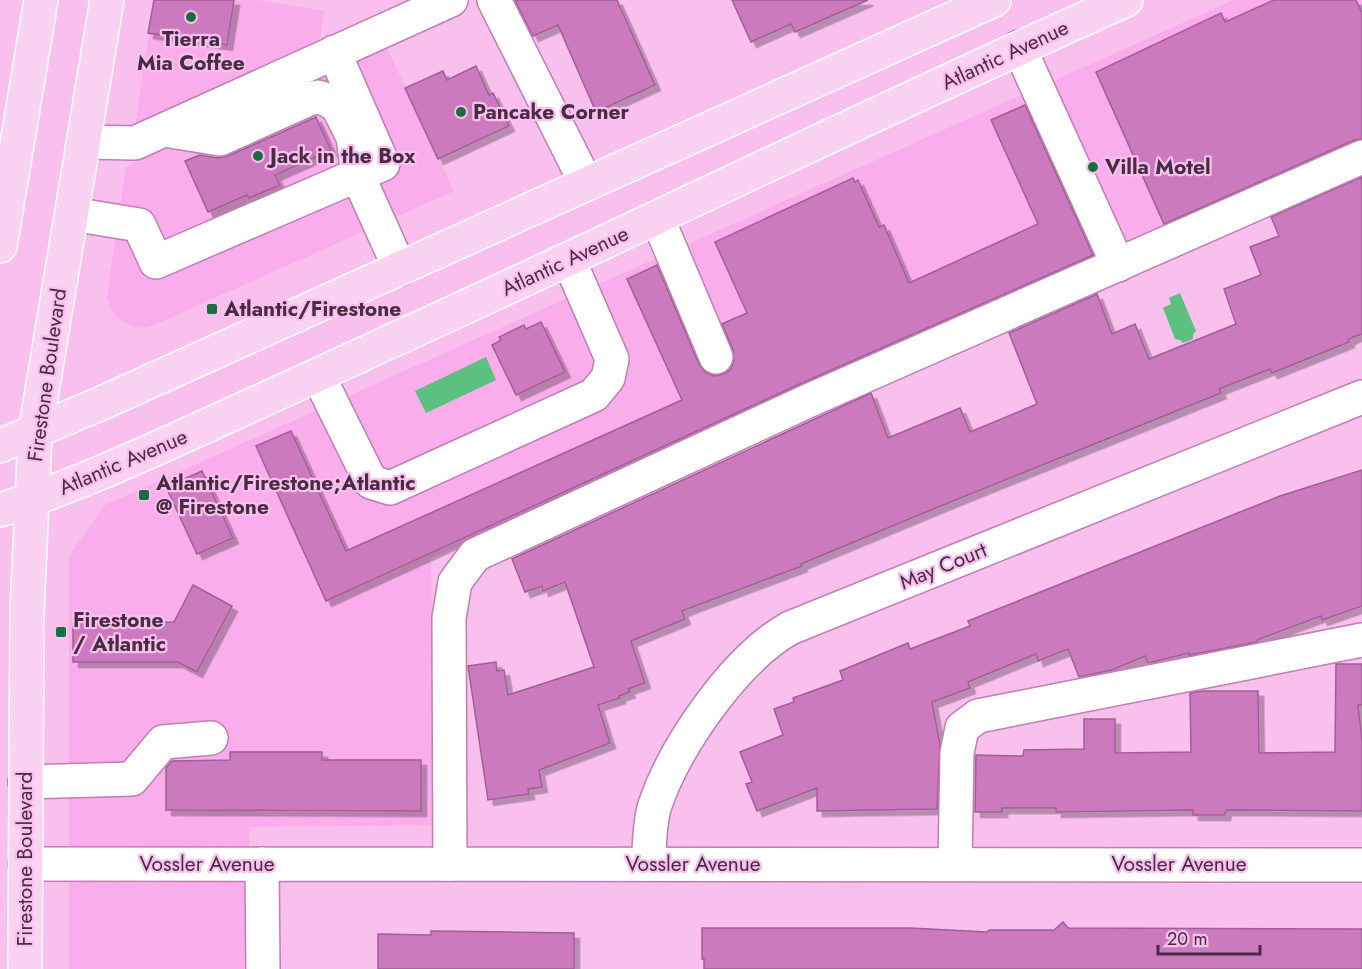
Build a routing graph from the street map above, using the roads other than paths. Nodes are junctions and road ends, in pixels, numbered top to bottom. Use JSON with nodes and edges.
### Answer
{"nodes":[{"id":1,"x":40,"y":0,"type":"edge"},
{"id":2,"x":107,"y":0,"type":"edge"},
{"id":3,"x":451,"y":0,"type":"edge"},
{"id":4,"x":494,"y":0,"type":"edge"},
{"id":5,"x":994,"y":0,"type":"edge"},
{"id":6,"x":1126,"y":0,"type":"edge"},
{"id":7,"x":1020,"y":48,"type":"junction"},
{"id":8,"x":334,"y":52,"type":"junction"},
{"id":9,"x":164,"y":130,"type":"junction"},
{"id":10,"x":84,"y":142,"type":"junction"},
{"id":11,"x":1362,"y":157,"type":"edge"},
{"id":12,"x":358,"y":176,"type":"junction"},
{"id":13,"x":586,"y":183,"type":"junction"},
{"id":14,"x":72,"y":214,"type":"junction"},
{"id":15,"x":657,"y":217,"type":"junction"},
{"id":16,"x":0,"y":246,"type":"edge"},
{"id":17,"x":569,"y":260,"type":"junction"},
{"id":18,"x":1118,"y":265,"type":"junction"},
{"id":19,"x":400,"y":269,"type":"junction"},
{"id":20,"x":716,"y":357,"type":"dead end"},
{"id":21,"x":318,"y":375,"type":"junction"},
{"id":22,"x":1362,"y":397,"type":"edge"},
{"id":23,"x":35,"y":432,"type":"junction"},
{"id":24,"x":0,"y":446,"type":"edge"},
{"id":25,"x":32,"y":500,"type":"junction"},
{"id":26,"x":0,"y":510,"type":"edge"},
{"id":27,"x":1362,"y":640,"type":"edge"},
{"id":28,"x":211,"y":738,"type":"dead end"},
{"id":29,"x":25,"y":782,"type":"junction"},
{"id":30,"x":25,"y":864,"type":"junction"},
{"id":31,"x":262,"y":864,"type":"junction"},
{"id":32,"x":450,"y":864,"type":"junction"},
{"id":33,"x":648,"y":864,"type":"junction"},
{"id":34,"x":955,"y":864,"type":"junction"},
{"id":35,"x":1362,"y":865,"type":"edge"},
{"id":36,"x":25,"y":969,"type":"edge"},
{"id":37,"x":263,"y":969,"type":"edge"}],
"edges":[{"from":1,"to":16,"type":"main road"},
{"from":2,"to":10,"type":"main road","name":"Firestone Boulevard"},
{"from":3,"to":8,"type":"street"},
{"from":4,"to":13,"type":"street"},
{"from":5,"to":13,"type":"main road"},
{"from":6,"to":7,"type":"main road","name":"Atlantic Avenue"},
{"from":7,"to":15,"type":"main road","name":"Atlantic Avenue"},
{"from":7,"to":18,"type":"street"},
{"from":8,"to":9,"type":"street"},
{"from":8,"to":12,"type":"street"},
{"from":9,"to":10,"type":"street"},
{"from":9,"to":12,"type":"street"},
{"from":10,"to":14,"type":"main road","name":"Firestone Boulevard"},
{"from":11,"to":18,"type":"street"},
{"from":12,"to":14,"type":"street"},
{"from":12,"to":19,"type":"street"},
{"from":13,"to":19,"type":"main road"},
{"from":14,"to":23,"type":"main road","name":"Firestone Boulevard"},
{"from":15,"to":17,"type":"main road","name":"Atlantic Avenue"},
{"from":15,"to":20,"type":"street"},
{"from":17,"to":21,"type":"main road","name":"Atlantic Avenue"},
{"from":17,"to":21,"type":"street"},
{"from":18,"to":32,"type":"street"},
{"from":19,"to":23,"type":"main road"},
{"from":21,"to":25,"type":"main road","name":"Atlantic Avenue"},
{"from":22,"to":33,"type":"street","name":"May Court"},
{"from":23,"to":24,"type":"main road"},
{"from":23,"to":25,"type":"main road","name":"Firestone Boulevard"},
{"from":25,"to":26,"type":"main road","name":"Atlantic Avenue"},
{"from":25,"to":29,"type":"main road","name":"Firestone Boulevard"},
{"from":27,"to":34,"type":"street"},
{"from":28,"to":29,"type":"street"},
{"from":29,"to":30,"type":"main road","name":"Firestone Boulevard"},
{"from":30,"to":31,"type":"street","name":"Vossler Avenue"},
{"from":30,"to":36,"type":"main road","name":"Firestone Boulevard"},
{"from":31,"to":32,"type":"street","name":"Vossler Avenue"},
{"from":31,"to":37,"type":"street"},
{"from":32,"to":33,"type":"street","name":"Vossler Avenue"},
{"from":33,"to":34,"type":"street","name":"Vossler Avenue"},
{"from":34,"to":35,"type":"street","name":"Vossler Avenue"}]}
